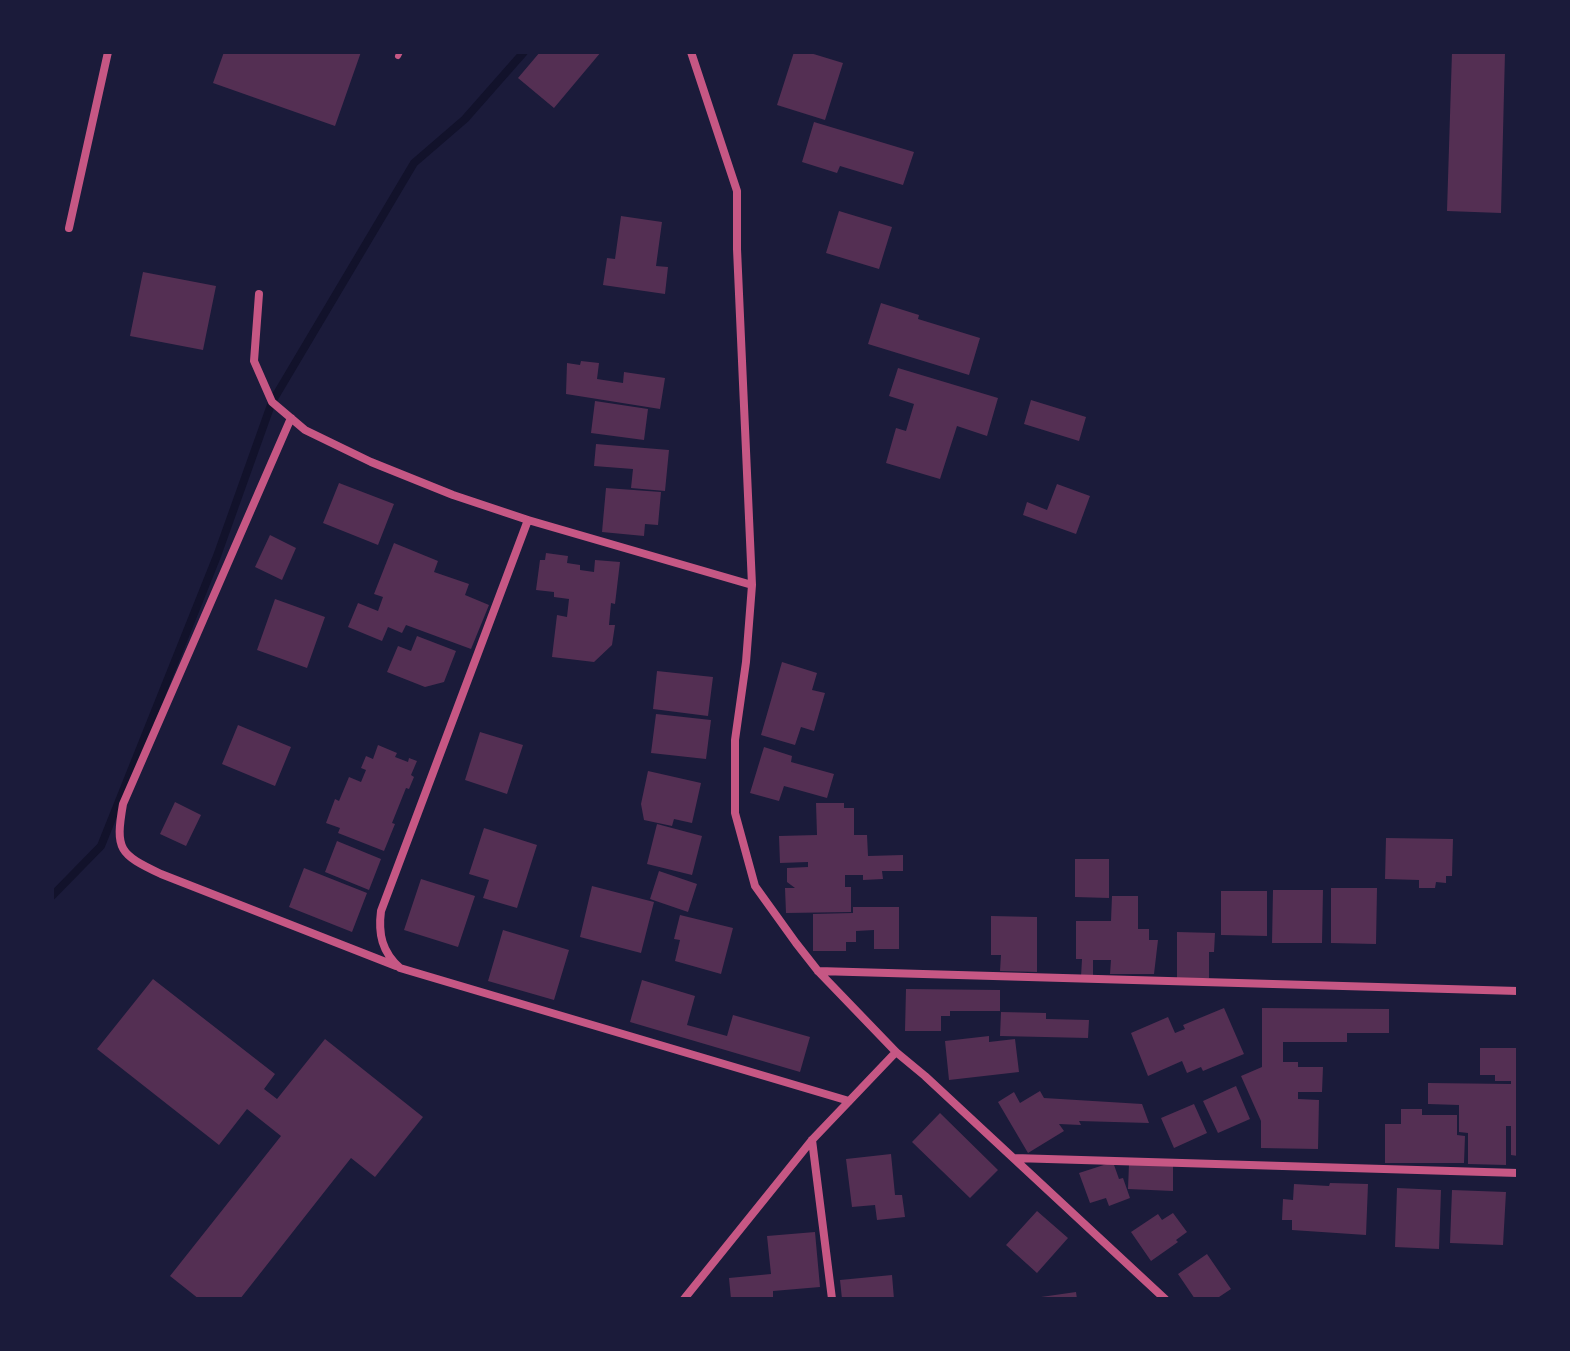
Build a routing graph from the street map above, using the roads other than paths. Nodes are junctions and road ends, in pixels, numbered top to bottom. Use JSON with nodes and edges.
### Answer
{"nodes":[{"id":1,"x":108,"y":52,"type":"edge"},
{"id":2,"x":691,"y":52,"type":"edge"},
{"id":3,"x":69,"y":228,"type":"dead end"},
{"id":4,"x":259,"y":294,"type":"dead end"},
{"id":5,"x":291,"y":418,"type":"junction"},
{"id":6,"x":528,"y":520,"type":"junction"},
{"id":7,"x":752,"y":585,"type":"junction"},
{"id":8,"x":400,"y":968,"type":"junction"},
{"id":9,"x":818,"y":971,"type":"junction"},
{"id":10,"x":1518,"y":991,"type":"edge"},
{"id":11,"x":896,"y":1052,"type":"junction"},
{"id":12,"x":849,"y":1101,"type":"junction"},
{"id":13,"x":812,"y":1140,"type":"junction"},
{"id":14,"x":1014,"y":1158,"type":"junction"},
{"id":15,"x":1518,"y":1173,"type":"edge"},
{"id":16,"x":684,"y":1299,"type":"edge"},
{"id":17,"x":832,"y":1299,"type":"edge"},
{"id":18,"x":1165,"y":1299,"type":"edge"}],
"edges":[{"from":1,"to":3,"type":"street"},
{"from":2,"to":7,"type":"street"},
{"from":4,"to":5,"type":"street"},
{"from":5,"to":6,"type":"street"},
{"from":5,"to":8,"type":"street"},
{"from":6,"to":7,"type":"street"},
{"from":6,"to":8,"type":"street"},
{"from":7,"to":9,"type":"street"},
{"from":8,"to":12,"type":"street"},
{"from":9,"to":10,"type":"street"},
{"from":9,"to":11,"type":"street"},
{"from":11,"to":12,"type":"street"},
{"from":11,"to":14,"type":"street"},
{"from":12,"to":13,"type":"street"},
{"from":13,"to":16,"type":"street"},
{"from":13,"to":17,"type":"street"},
{"from":14,"to":15,"type":"street"},
{"from":14,"to":18,"type":"street"}]}
